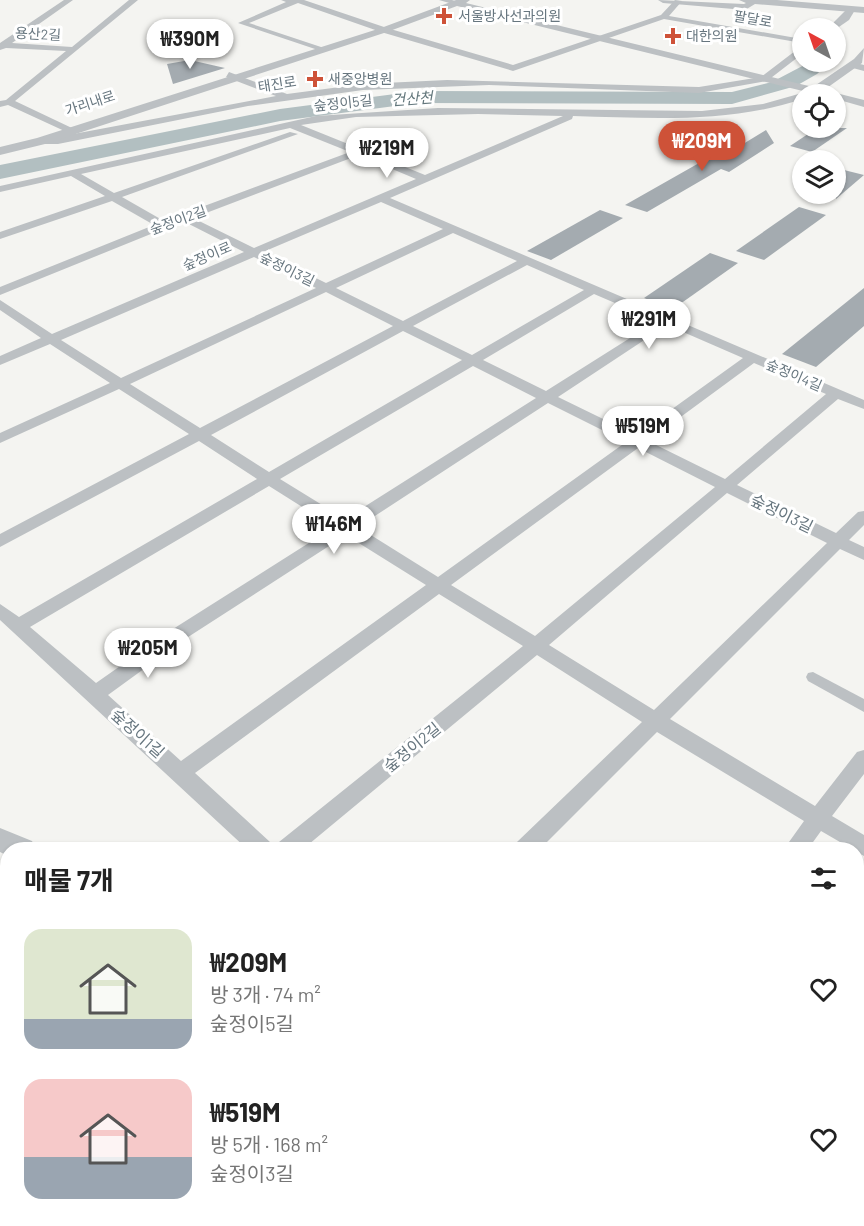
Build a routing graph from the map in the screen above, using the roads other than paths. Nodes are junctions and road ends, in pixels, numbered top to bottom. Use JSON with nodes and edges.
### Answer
{"nodes":[{"id":1,"x":69,"y":0,"type":"edge"},
{"id":2,"x":134,"y":0,"type":"edge"},
{"id":3,"x":285,"y":0,"type":"edge"},
{"id":4,"x":297,"y":0,"type":"edge"},
{"id":5,"x":663,"y":0,"type":"edge"},
{"id":6,"x":718,"y":0,"type":"edge"},
{"id":7,"x":454,"y":1,"type":"edge"},
{"id":8,"x":678,"y":1,"type":"edge"},
{"id":9,"x":748,"y":2,"type":"edge"},
{"id":10,"x":851,"y":10,"type":"junction"},
{"id":11,"x":864,"y":10,"type":"edge"},
{"id":12,"x":664,"y":17,"type":"junction"},
{"id":13,"x":846,"y":18,"type":"edge"},
{"id":14,"x":381,"y":28,"type":"junction"},
{"id":15,"x":599,"y":37,"type":"junction"},
{"id":16,"x":792,"y":39,"type":"edge"},
{"id":17,"x":1,"y":46,"type":"edge"},
{"id":18,"x":71,"y":49,"type":"junction"},
{"id":19,"x":317,"y":49,"type":"junction"},
{"id":20,"x":864,"y":51,"type":"edge"},
{"id":21,"x":792,"y":59,"type":"edge"},
{"id":22,"x":860,"y":64,"type":"edge"},
{"id":23,"x":513,"y":68,"type":"junction"},
{"id":24,"x":232,"y":76,"type":"junction"},
{"id":25,"x":768,"y":80,"type":"junction"},
{"id":26,"x":824,"y":84,"type":"edge"},
{"id":27,"x":520,"y":85,"type":"junction"},
{"id":28,"x":578,"y":88,"type":"junction"},
{"id":29,"x":792,"y":88,"type":"edge"},
{"id":30,"x":289,"y":98,"type":"junction"},
{"id":31,"x":792,"y":98,"type":"edge"},
{"id":32,"x":846,"y":99,"type":"edge"},
{"id":33,"x":5,"y":103,"type":"edge"},
{"id":34,"x":864,"y":104,"type":"edge"},
{"id":35,"x":579,"y":113,"type":"junction"},
{"id":36,"x":291,"y":124,"type":"junction"},
{"id":37,"x":67,"y":129,"type":"junction"},
{"id":38,"x":305,"y":130,"type":"junction"},
{"id":39,"x":41,"y":141,"type":"junction"},
{"id":40,"x":0,"y":145,"type":"edge"},
{"id":41,"x":0,"y":152,"type":"edge"},
{"id":42,"x":358,"y":152,"type":"junction"},
{"id":43,"x":72,"y":173,"type":"junction"},
{"id":44,"x":426,"y":179,"type":"junction"},
{"id":45,"x":0,"y":189,"type":"edge"},
{"id":46,"x":112,"y":196,"type":"junction"},
{"id":47,"x":381,"y":198,"type":"junction"},
{"id":48,"x":185,"y":218,"type":"junction"},
{"id":49,"x":163,"y":225,"type":"junction"},
{"id":50,"x":452,"y":229,"type":"junction"},
{"id":51,"x":0,"y":236,"type":"edge"},
{"id":52,"x":254,"y":252,"type":"junction"},
{"id":53,"x":527,"y":261,"type":"junction"},
{"id":54,"x":326,"y":288,"type":"junction"},
{"id":55,"x":594,"y":289,"type":"junction"},
{"id":56,"x":0,"y":291,"type":"edge"},
{"id":57,"x":0,"y":304,"type":"edge"},
{"id":58,"x":667,"y":320,"type":"junction"},
{"id":59,"x":403,"y":326,"type":"junction"},
{"id":60,"x":51,"y":339,"type":"junction"},
{"id":61,"x":753,"y":357,"type":"junction"},
{"id":62,"x":473,"y":360,"type":"junction"},
{"id":63,"x":0,"y":361,"type":"edge"},
{"id":64,"x":121,"y":382,"type":"junction"},
{"id":65,"x":836,"y":393,"type":"junction"},
{"id":66,"x":548,"y":398,"type":"junction"},
{"id":67,"x":864,"y":405,"type":"edge"},
{"id":68,"x":789,"y":431,"type":"joint"},
{"id":69,"x":200,"y":433,"type":"junction"},
{"id":70,"x":0,"y":439,"type":"edge"},
{"id":71,"x":637,"y":442,"type":"junction"},
{"id":72,"x":270,"y":479,"type":"junction"},
{"id":73,"x":725,"y":485,"type":"junction"},
{"id":74,"x":864,"y":516,"type":"edge"},
{"id":75,"x":346,"y":527,"type":"junction"},
{"id":76,"x":0,"y":541,"type":"edge"},
{"id":77,"x":839,"y":541,"type":"junction"},
{"id":78,"x":656,"y":543,"type":"joint"},
{"id":79,"x":864,"y":554,"type":"edge"},
{"id":80,"x":441,"y":584,"type":"junction"},
{"id":81,"x":0,"y":610,"type":"edge"},
{"id":82,"x":17,"y":626,"type":"junction"},
{"id":83,"x":537,"y":645,"type":"junction"},
{"id":84,"x":813,"y":677,"type":"dead end"},
{"id":85,"x":95,"y":694,"type":"junction"},
{"id":86,"x":864,"y":706,"type":"edge"},
{"id":87,"x":656,"y":721,"type":"junction"},
{"id":88,"x":864,"y":758,"type":"edge"},
{"id":89,"x":181,"y":772,"type":"junction"},
{"id":90,"x":819,"y":818,"type":"junction"},
{"id":91,"x":255,"y":842,"type":"edge"},
{"id":92,"x":295,"y":842,"type":"edge"},
{"id":93,"x":532,"y":842,"type":"edge"},
{"id":94,"x":800,"y":842,"type":"edge"},
{"id":95,"x":858,"y":842,"type":"edge"}],
"edges":[{"from":1,"to":17,"type":"street","name":"용산2길"},
{"from":2,"to":18,"type":"street","name":"용산2길"},
{"from":3,"to":4,"type":"street"},
{"from":4,"to":14,"type":"street"},
{"from":4,"to":19,"type":"street"},
{"from":5,"to":8,"type":"street"},
{"from":6,"to":9,"type":"street","name":"팔달로"},
{"from":7,"to":14,"type":"street","name":"가리내로"},
{"from":7,"to":15,"type":"street"},
{"from":8,"to":9,"type":"street"},
{"from":8,"to":12,"type":"street"},
{"from":9,"to":10,"type":"street","name":"팔달로"},
{"from":10,"to":11,"type":"street","name":"팔달로"},
{"from":10,"to":13,"type":"street"},
{"from":12,"to":15,"type":"street","name":"팔달로"},
{"from":12,"to":16,"type":"street","name":"팔달로"},
{"from":14,"to":19,"type":"street","name":"가리내로"},
{"from":14,"to":23,"type":"street"},
{"from":15,"to":23,"type":"street"},
{"from":15,"to":25,"type":"street"},
{"from":17,"to":18,"type":"street","name":"용산2길"},
{"from":18,"to":33,"type":"street","name":"용산2길"},
{"from":19,"to":24,"type":"street","name":"가리내로"},
{"from":20,"to":22,"type":"street"},
{"from":21,"to":25,"type":"street","name":"태진로"},
{"from":22,"to":26,"type":"street"},
{"from":23,"to":27,"type":"street"},
{"from":24,"to":30,"type":"street"},
{"from":24,"to":37,"type":"street","name":"가리내로"},
{"from":25,"to":28,"type":"street","name":"태진로"},
{"from":25,"to":29,"type":"street"},
{"from":27,"to":28,"type":"street","name":"태진로"},
{"from":27,"to":30,"type":"street","name":"태진로"},
{"from":28,"to":35,"type":"street"},
{"from":30,"to":39,"type":"street","name":"태진로"},
{"from":31,"to":35,"type":"street","name":"숲정이5길"},
{"from":32,"to":34,"type":"street"},
{"from":33,"to":37,"type":"street","name":"가리내로"},
{"from":35,"to":36,"type":"street","name":"숲정이5길"},
{"from":35,"to":44,"type":"street","name":"숲정이로"},
{"from":36,"to":38,"type":"street"},
{"from":36,"to":43,"type":"street","name":"숲정이5길"},
{"from":37,"to":39,"type":"street","name":"가리내로"},
{"from":37,"to":40,"type":"street","name":"가리내로"},
{"from":38,"to":42,"type":"street"},
{"from":38,"to":46,"type":"street"},
{"from":39,"to":41,"type":"street","name":"가리내로"},
{"from":42,"to":44,"type":"street"},
{"from":42,"to":48,"type":"street","name":"숲정이2길"},
{"from":43,"to":45,"type":"street","name":"숲정이5길"},
{"from":43,"to":46,"type":"street"},
{"from":44,"to":47,"type":"street","name":"숲정이로"},
{"from":46,"to":49,"type":"street"},
{"from":46,"to":51,"type":"street"},
{"from":47,"to":50,"type":"street","name":"숲정이4길"},
{"from":47,"to":52,"type":"street","name":"숲정이로"},
{"from":48,"to":49,"type":"street","name":"숲정이2길"},
{"from":48,"to":52,"type":"street","name":"숲정이3길"},
{"from":49,"to":56,"type":"street","name":"숲정이2길"},
{"from":50,"to":53,"type":"street","name":"숲정이4길"},
{"from":50,"to":54,"type":"street","name":"숲정이3길"},
{"from":52,"to":54,"type":"street","name":"숲정이3길"},
{"from":52,"to":60,"type":"street","name":"숲정이로"},
{"from":53,"to":55,"type":"street","name":"숲정이4길"},
{"from":53,"to":59,"type":"street"},
{"from":54,"to":59,"type":"street","name":"숲정이3길"},
{"from":54,"to":64,"type":"street","name":"숲정이3길"},
{"from":55,"to":58,"type":"street","name":"숲정이4길"},
{"from":55,"to":62,"type":"street"},
{"from":57,"to":60,"type":"street"},
{"from":58,"to":61,"type":"street","name":"숲정이4길"},
{"from":58,"to":66,"type":"street"},
{"from":59,"to":62,"type":"street","name":"숲정이3길"},
{"from":59,"to":69,"type":"street"},
{"from":60,"to":63,"type":"street","name":"숲정이로"},
{"from":60,"to":64,"type":"street"},
{"from":61,"to":65,"type":"street","name":"숲정이4길"},
{"from":61,"to":71,"type":"street","name":"숲정이4길"},
{"from":62,"to":66,"type":"street","name":"숲정이3길"},
{"from":62,"to":72,"type":"street"},
{"from":64,"to":69,"type":"street"},
{"from":64,"to":70,"type":"street"},
{"from":65,"to":67,"type":"street","name":"숲정이4길"},
{"from":65,"to":68,"type":"street","name":"숲정이4길"},
{"from":66,"to":71,"type":"street","name":"숲정이3길"},
{"from":66,"to":75,"type":"street"},
{"from":68,"to":73,"type":"street","name":"숲정이3길"},
{"from":69,"to":72,"type":"street"},
{"from":69,"to":76,"type":"street"},
{"from":71,"to":73,"type":"street","name":"숲정이3길"},
{"from":71,"to":80,"type":"street"},
{"from":72,"to":75,"type":"street"},
{"from":72,"to":82,"type":"street"},
{"from":73,"to":77,"type":"street","name":"숲정이3길"},
{"from":73,"to":78,"type":"street","name":"숲정이3길"},
{"from":74,"to":77,"type":"street"},
{"from":75,"to":80,"type":"street"},
{"from":75,"to":85,"type":"street","name":"숲정이1길"},
{"from":77,"to":79,"type":"street","name":"숲정이3길"},
{"from":77,"to":87,"type":"street"},
{"from":78,"to":83,"type":"street","name":"숲정이2길"},
{"from":80,"to":83,"type":"street"},
{"from":80,"to":89,"type":"street"},
{"from":81,"to":82,"type":"street","name":"숲정이1길"},
{"from":82,"to":85,"type":"street","name":"숲정이1길"},
{"from":83,"to":87,"type":"street"},
{"from":83,"to":92,"type":"street","name":"숲정이2길"},
{"from":84,"to":86,"type":"street"},
{"from":85,"to":89,"type":"street","name":"숲정이1길"},
{"from":87,"to":90,"type":"street"},
{"from":87,"to":93,"type":"street"},
{"from":88,"to":90,"type":"street"},
{"from":89,"to":91,"type":"street","name":"숲정이1길"},
{"from":90,"to":94,"type":"street"},
{"from":90,"to":95,"type":"street"}]}
